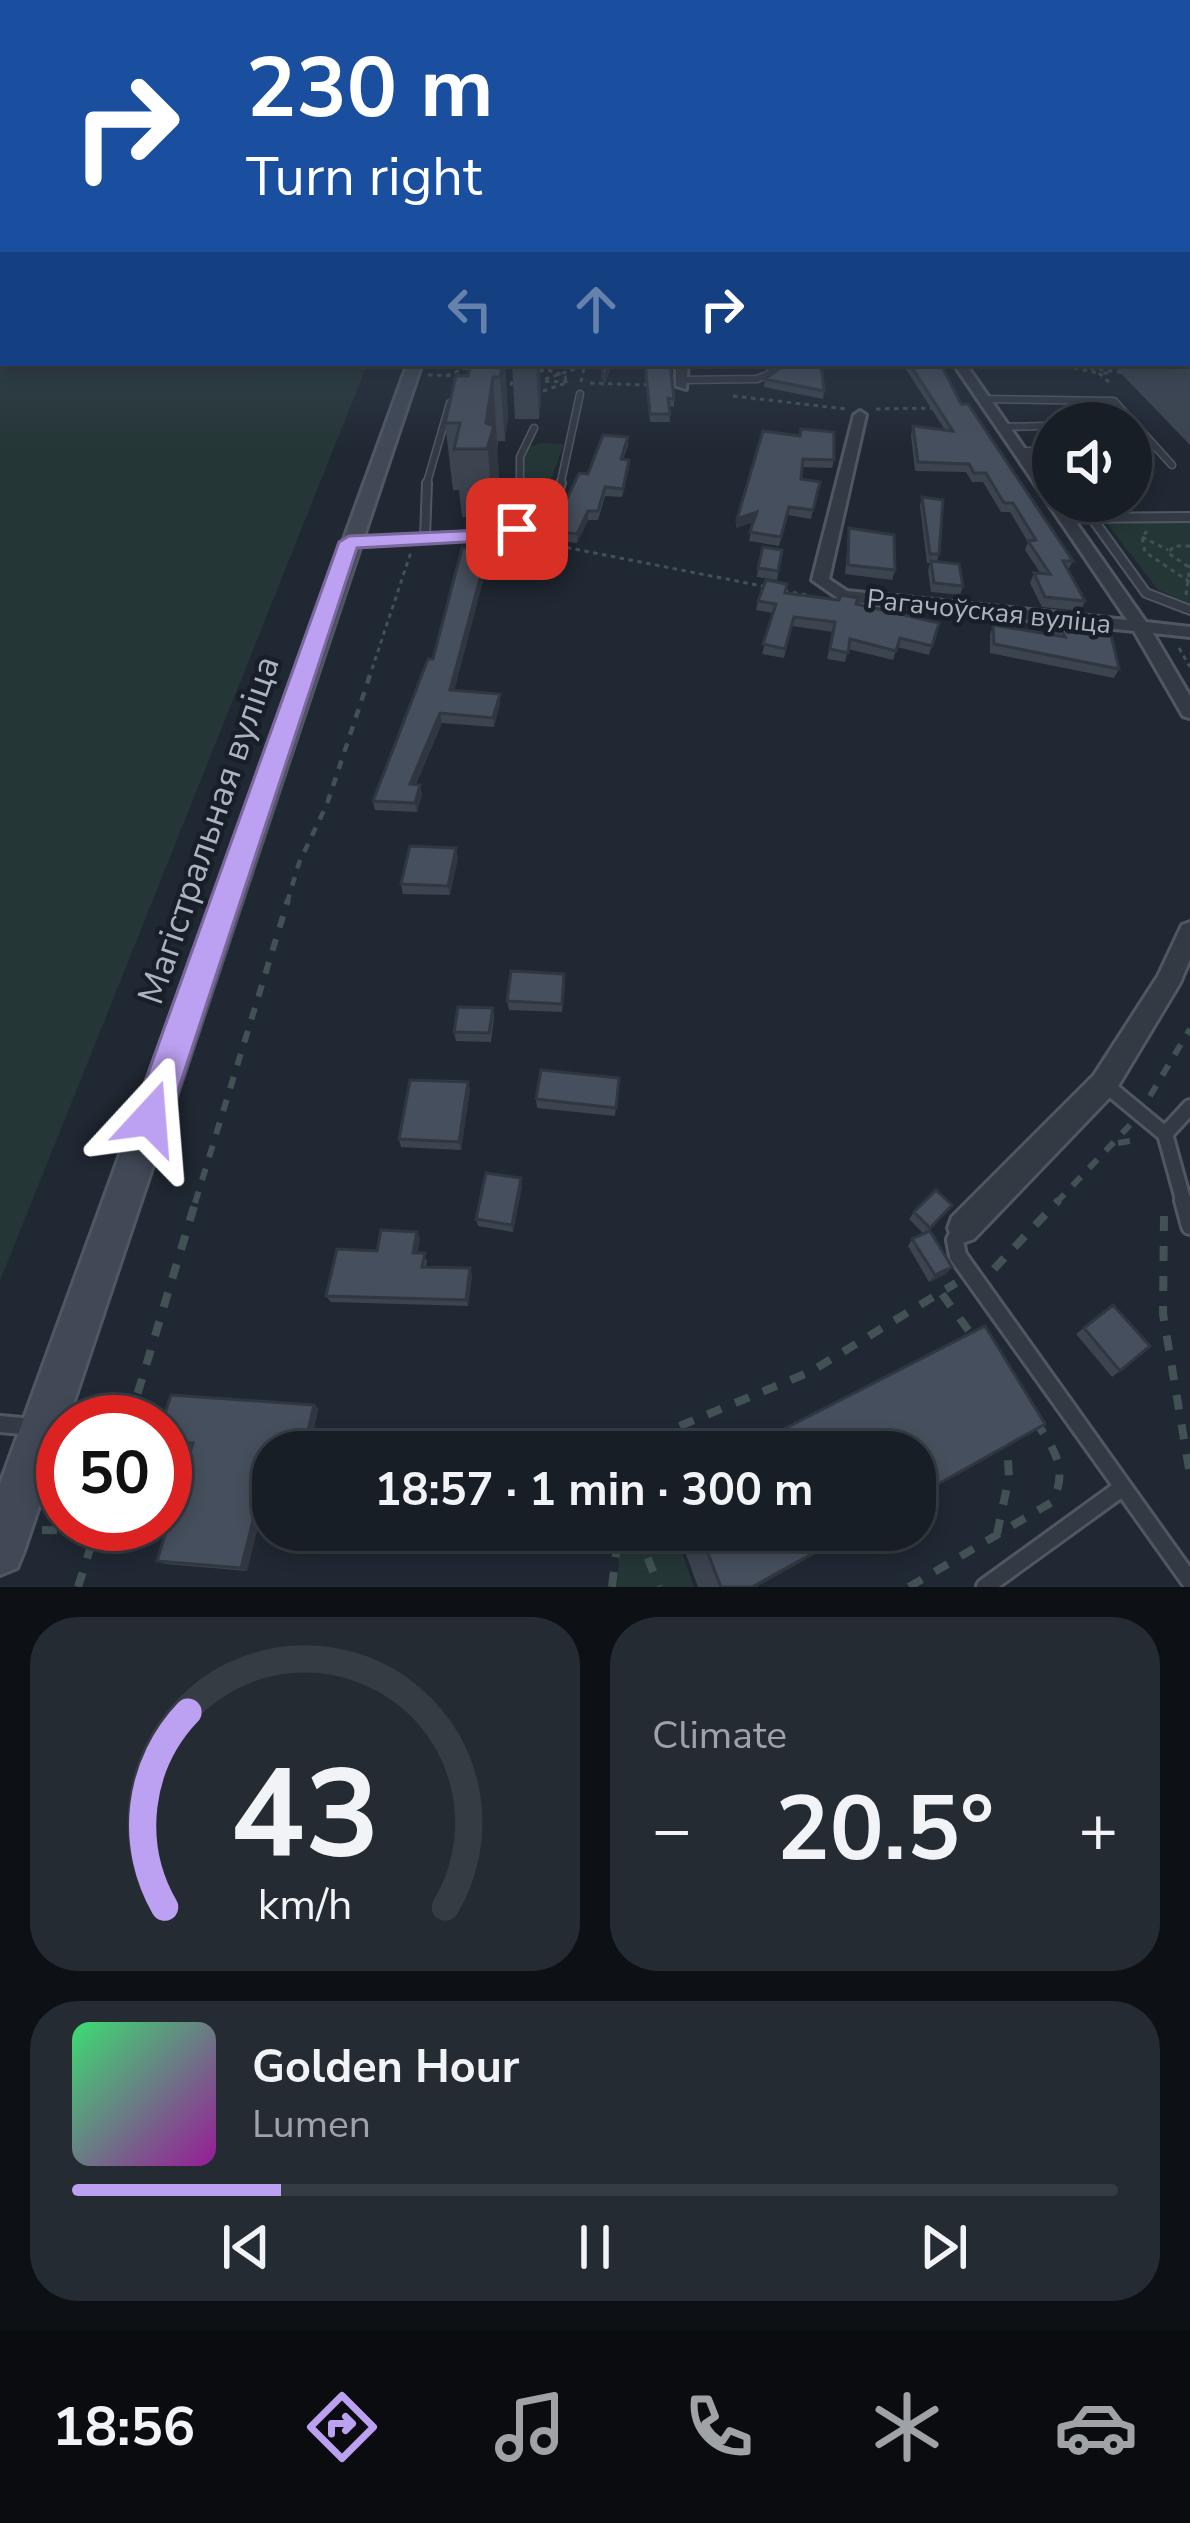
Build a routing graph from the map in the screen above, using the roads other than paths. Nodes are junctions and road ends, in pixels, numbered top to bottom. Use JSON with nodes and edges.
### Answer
{"nodes":[{"id":1,"x":682,"y":366,"type":"edge"},
{"id":2,"x":770,"y":366,"type":"edge"},
{"id":3,"x":966,"y":366,"type":"edge"},
{"id":4,"x":412,"y":369,"type":"edge"},
{"id":5,"x":682,"y":383,"type":"joint"},
{"id":6,"x":580,"y":394,"type":"dead end"},
{"id":7,"x":982,"y":399,"type":"junction"},
{"id":8,"x":450,"y":403,"type":"edge"},
{"id":9,"x":863,"y":411,"type":"road end"},
{"id":10,"x":1032,"y":426,"type":"edge"},
{"id":11,"x":1002,"y":427,"type":"junction"},
{"id":12,"x":534,"y":428,"type":"dead end"},
{"id":13,"x":1018,"y":451,"type":"junction"},
{"id":14,"x":1032,"y":451,"type":"edge"},
{"id":15,"x":1172,"y":465,"type":"dead end"},
{"id":16,"x":1032,"y":472,"type":"edge"},
{"id":17,"x":1152,"y":518,"type":"edge"},
{"id":18,"x":1190,"y":518,"type":"edge"},
{"id":19,"x":1066,"y":522,"type":"edge"},
{"id":20,"x":1095,"y":522,"type":"edge"},
{"id":21,"x":514,"y":534,"type":"junction"},
{"id":22,"x":425,"y":537,"type":"junction"},
{"id":23,"x":349,"y":542,"type":"junction"},
{"id":24,"x":1190,"y":610,"type":"edge"},
{"id":25,"x":1141,"y":628,"type":"junction"},
{"id":26,"x":1183,"y":637,"type":"edge"},
{"id":27,"x":1190,"y":712,"type":"edge"},
{"id":28,"x":1190,"y":932,"type":"edge"},
{"id":29,"x":1104,"y":1084,"type":"junction"},
{"id":30,"x":1190,"y":1107,"type":"edge"},
{"id":31,"x":1165,"y":1134,"type":"junction"},
{"id":32,"x":1190,"y":1226,"type":"edge"},
{"id":33,"x":963,"y":1228,"type":"joint"},
{"id":34,"x":54,"y":1395,"type":"edge"},
{"id":35,"x":0,"y":1424,"type":"edge"},
{"id":36,"x":36,"y":1427,"type":"edge"},
{"id":37,"x":36,"y":1448,"type":"edge"},
{"id":38,"x":1123,"y":1486,"type":"junction"},
{"id":39,"x":0,"y":1551,"type":"edge"},
{"id":40,"x":1190,"y":1581,"type":"edge"},
{"id":41,"x":986,"y":1587,"type":"edge"}],
"edges":[{"from":1,"to":5,"type":"street"},
{"from":2,"to":5,"type":"lane"},
{"from":3,"to":7,"type":"street"},
{"from":4,"to":23,"type":"main road","name":"Магістральная вуліца"},
{"from":6,"to":21,"type":"lane"},
{"from":7,"to":11,"type":"street"},
{"from":7,"to":15,"type":"lane"},
{"from":8,"to":22,"type":"lane"},
{"from":9,"to":25,"type":"street","name":"Рагачоўская вуліца"},
{"from":10,"to":11,"type":"lane"},
{"from":11,"to":13,"type":"street"},
{"from":12,"to":21,"type":"lane"},
{"from":13,"to":14,"type":"lane"},
{"from":13,"to":16,"type":"street"},
{"from":17,"to":18,"type":"lane"},
{"from":19,"to":25,"type":"street"},
{"from":20,"to":24,"type":"lane"},
{"from":21,"to":22,"type":"lane"},
{"from":22,"to":23,"type":"lane"},
{"from":23,"to":34,"type":"main road","name":"Магістральная вуліца"},
{"from":25,"to":26,"type":"street","name":"Рагачоўская вуліца"},
{"from":25,"to":27,"type":"street"},
{"from":28,"to":29,"type":"street"},
{"from":29,"to":31,"type":"lane"},
{"from":29,"to":33,"type":"street"},
{"from":30,"to":31,"type":"lane"},
{"from":31,"to":32,"type":"lane"},
{"from":33,"to":38,"type":"lane"},
{"from":35,"to":36,"type":"lane"},
{"from":37,"to":39,"type":"main road","name":"Магістральная вуліца"},
{"from":38,"to":40,"type":"lane"},
{"from":38,"to":41,"type":"lane"}]}
